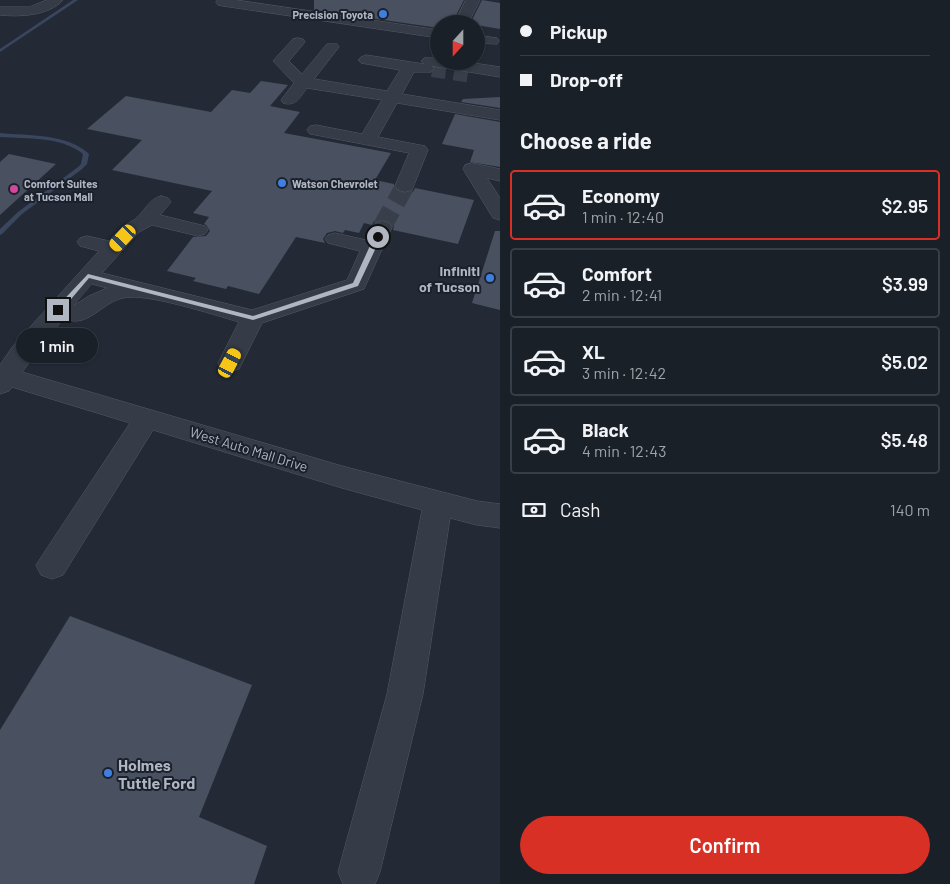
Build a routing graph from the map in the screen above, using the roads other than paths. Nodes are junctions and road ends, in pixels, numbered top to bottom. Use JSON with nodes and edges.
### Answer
{"nodes":[{"id":1,"x":56,"y":0,"type":"edge"},
{"id":2,"x":474,"y":0,"type":"edge"},
{"id":3,"x":223,"y":2,"type":"dead end"},
{"id":4,"x":0,"y":11,"type":"edge"},
{"id":5,"x":466,"y":15,"type":"edge"},
{"id":6,"x":430,"y":33,"type":"edge"},
{"id":7,"x":485,"y":40,"type":"edge"},
{"id":8,"x":492,"y":41,"type":"dead end"},
{"id":9,"x":298,"y":42,"type":"dead end"},
{"id":10,"x":332,"y":47,"type":"dead end"},
{"id":11,"x":366,"y":60,"type":"dead end"},
{"id":12,"x":410,"y":66,"type":"junction"},
{"id":13,"x":500,"y":72,"type":"edge"},
{"id":14,"x":472,"y":76,"type":"tunnel mouth"},
{"id":15,"x":500,"y":80,"type":"edge"},
{"id":16,"x":302,"y":82,"type":"junction"},
{"id":17,"x":391,"y":97,"type":"junction"},
{"id":18,"x":289,"y":100,"type":"dead end"},
{"id":19,"x":500,"y":115,"type":"edge"},
{"id":20,"x":316,"y":130,"type":"dead end"},
{"id":21,"x":367,"y":140,"type":"junction"},
{"id":22,"x":500,"y":175,"type":"edge"},
{"id":23,"x":405,"y":186,"type":"tunnel mouth"},
{"id":24,"x":161,"y":202,"type":"dead end"},
{"id":25,"x":500,"y":214,"type":"edge"},
{"id":26,"x":142,"y":225,"type":"junction"},
{"id":27,"x":198,"y":230,"type":"dead end"},
{"id":28,"x":335,"y":240,"type":"dead end"},
{"id":29,"x":87,"y":242,"type":"dead end"},
{"id":30,"x":113,"y":248,"type":"junction"},
{"id":31,"x":96,"y":278,"type":"junction"},
{"id":32,"x":136,"y":289,"type":"junction"},
{"id":33,"x":77,"y":315,"type":"junction"},
{"id":34,"x":253,"y":318,"type":"junction"},
{"id":35,"x":230,"y":363,"type":"dead end"},
{"id":36,"x":2,"y":378,"type":"edge"},
{"id":37,"x":147,"y":418,"type":"junction"},
{"id":38,"x":438,"y":502,"type":"junction"},
{"id":39,"x":500,"y":516,"type":"edge"},
{"id":40,"x":52,"y":565,"type":"dead end"},
{"id":41,"x":359,"y":872,"type":"dead end"}],
"edges":[{"from":1,"to":4,"type":"street"},
{"from":2,"to":5,"type":"street"},
{"from":3,"to":6,"type":"street"},
{"from":7,"to":8,"type":"street"},
{"from":9,"to":16,"type":"street"},
{"from":10,"to":16,"type":"street"},
{"from":11,"to":12,"type":"street"},
{"from":12,"to":13,"type":"street"},
{"from":12,"to":17,"type":"street"},
{"from":14,"to":15,"type":"street"},
{"from":16,"to":17,"type":"street"},
{"from":16,"to":18,"type":"street"},
{"from":17,"to":19,"type":"street"},
{"from":17,"to":21,"type":"street"},
{"from":20,"to":21,"type":"street"},
{"from":21,"to":23,"type":"street"},
{"from":22,"to":25,"type":"street"},
{"from":24,"to":26,"type":"street"},
{"from":26,"to":27,"type":"street"},
{"from":26,"to":30,"type":"street"},
{"from":28,"to":34,"type":"street"},
{"from":29,"to":30,"type":"street"},
{"from":30,"to":31,"type":"street"},
{"from":31,"to":32,"type":"street"},
{"from":31,"to":33,"type":"street"},
{"from":31,"to":36,"type":"street"},
{"from":32,"to":33,"type":"street"},
{"from":32,"to":34,"type":"street"},
{"from":33,"to":36,"type":"street"},
{"from":34,"to":35,"type":"street"},
{"from":36,"to":37,"type":"street","name":"West Auto Mall Drive"},
{"from":37,"to":38,"type":"street","name":"West Auto Mall Drive"},
{"from":37,"to":40,"type":"street"},
{"from":38,"to":39,"type":"street","name":"West Auto Mall Drive"},
{"from":38,"to":41,"type":"street"}]}
